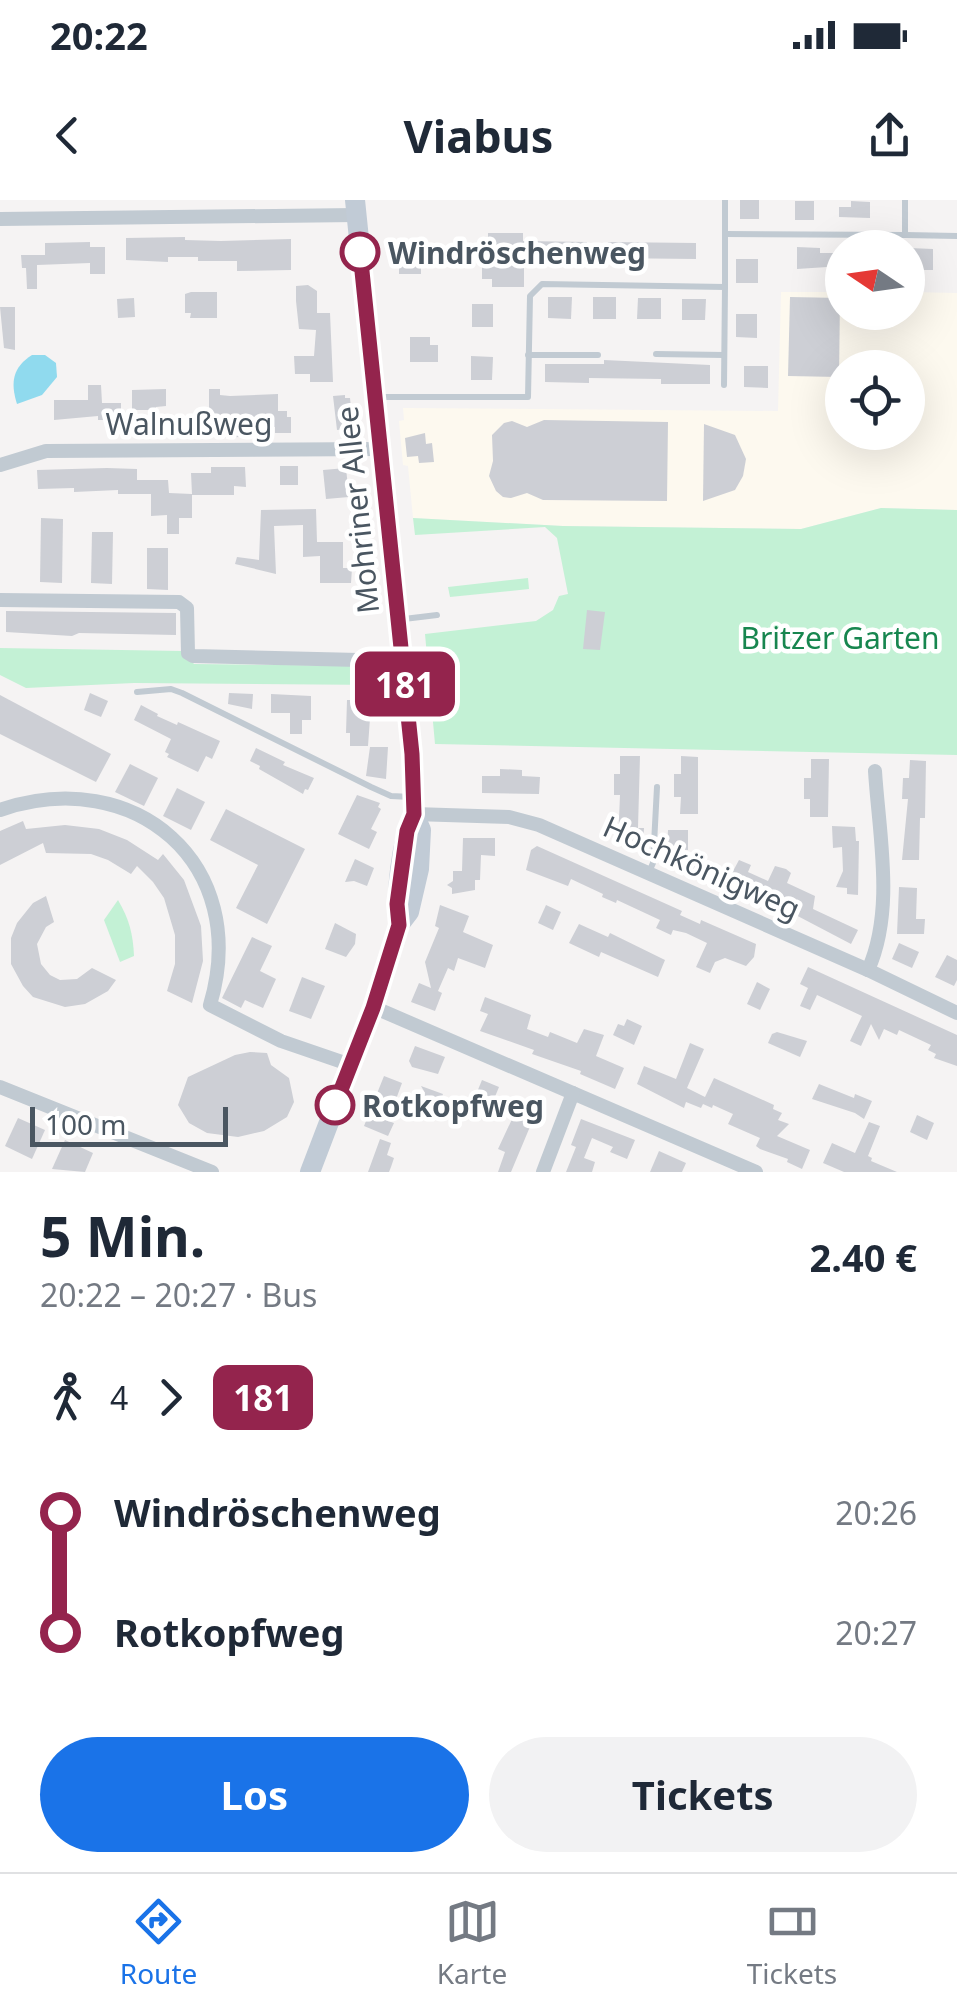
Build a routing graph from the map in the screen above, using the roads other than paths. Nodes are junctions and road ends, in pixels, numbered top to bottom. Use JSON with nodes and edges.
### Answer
{"nodes":[{"id":1,"x":726,"y":200,"type":"edge"},
{"id":2,"x":905,"y":200,"type":"edge"},
{"id":3,"x":355,"y":207,"type":"edge"},
{"id":4,"x":0,"y":219,"type":"edge"},
{"id":5,"x":905,"y":230,"type":"edge"},
{"id":6,"x":725,"y":234,"type":"junction"},
{"id":7,"x":825,"y":235,"type":"edge"},
{"id":8,"x":925,"y":235,"type":"edge"},
{"id":9,"x":957,"y":236,"type":"edge"},
{"id":10,"x":725,"y":287,"type":"junction"},
{"id":11,"x":528,"y":354,"type":"junction"},
{"id":12,"x":656,"y":354,"type":"dead end"},
{"id":13,"x":598,"y":355,"type":"dead end"},
{"id":14,"x":724,"y":355,"type":"junction"},
{"id":15,"x":724,"y":385,"type":"dead end"},
{"id":16,"x":376,"y":397,"type":"junction"},
{"id":17,"x":380,"y":449,"type":"junction"},
{"id":18,"x":0,"y":465,"type":"edge"},
{"id":19,"x":0,"y":600,"type":"edge"},
{"id":20,"x":438,"y":616,"type":"dead end"},
{"id":21,"x":398,"y":619,"type":"junction"},
{"id":22,"x":403,"y":668,"type":"junction"},
{"id":23,"x":137,"y":692,"type":"dead end"},
{"id":24,"x":875,"y":771,"type":"dead end"},
{"id":25,"x":657,"y":787,"type":"dead end"},
{"id":26,"x":414,"y":805,"type":"junction"},
{"id":27,"x":0,"y":810,"type":"edge"},
{"id":28,"x":648,"y":873,"type":"junction"},
{"id":29,"x":868,"y":970,"type":"junction"},
{"id":30,"x":373,"y":1008,"type":"junction"},
{"id":31,"x":957,"y":1013,"type":"edge"},
{"id":32,"x":351,"y":1066,"type":"junction"},
{"id":33,"x":0,"y":1087,"type":"edge"},
{"id":34,"x":572,"y":1093,"type":"junction"},
{"id":35,"x":212,"y":1172,"type":"edge"},
{"id":36,"x":310,"y":1172,"type":"edge"},
{"id":37,"x":543,"y":1172,"type":"edge"},
{"id":38,"x":756,"y":1172,"type":"edge"}],
"edges":[{"from":1,"to":6,"type":"lane"},
{"from":2,"to":5,"type":"lane"},
{"from":3,"to":4,"type":"street"},
{"from":3,"to":16,"type":"main road","name":"Mohriner Allee"},
{"from":6,"to":7,"type":"lane"},
{"from":6,"to":10,"type":"lane"},
{"from":8,"to":9,"type":"lane"},
{"from":10,"to":11,"type":"lane"},
{"from":10,"to":14,"type":"lane"},
{"from":11,"to":13,"type":"lane"},
{"from":11,"to":16,"type":"lane"},
{"from":12,"to":14,"type":"lane"},
{"from":14,"to":15,"type":"lane"},
{"from":16,"to":17,"type":"main road","name":"Mohriner Allee"},
{"from":17,"to":18,"type":"street","name":"Walnußweg"},
{"from":17,"to":21,"type":"main road","name":"Mohriner Allee"},
{"from":19,"to":22,"type":"street"},
{"from":20,"to":21,"type":"lane"},
{"from":21,"to":22,"type":"main road","name":"Mohriner Allee"},
{"from":22,"to":26,"type":"main road","name":"Mohriner Allee"},
{"from":23,"to":26,"type":"lane"},
{"from":24,"to":29,"type":"street"},
{"from":25,"to":28,"type":"lane"},
{"from":26,"to":28,"type":"street","name":"Hochkönigweg"},
{"from":26,"to":30,"type":"main road","name":"Mohriner Allee"},
{"from":27,"to":32,"type":"street"},
{"from":28,"to":29,"type":"street","name":"Hochkönigweg"},
{"from":29,"to":31,"type":"street","name":"Hochkönigweg"},
{"from":30,"to":32,"type":"main road","name":"Mohriner Allee"},
{"from":30,"to":34,"type":"street"},
{"from":32,"to":36,"type":"main road","name":"Mohriner Allee"},
{"from":33,"to":35,"type":"street"},
{"from":34,"to":37,"type":"street"},
{"from":34,"to":38,"type":"street"}]}
